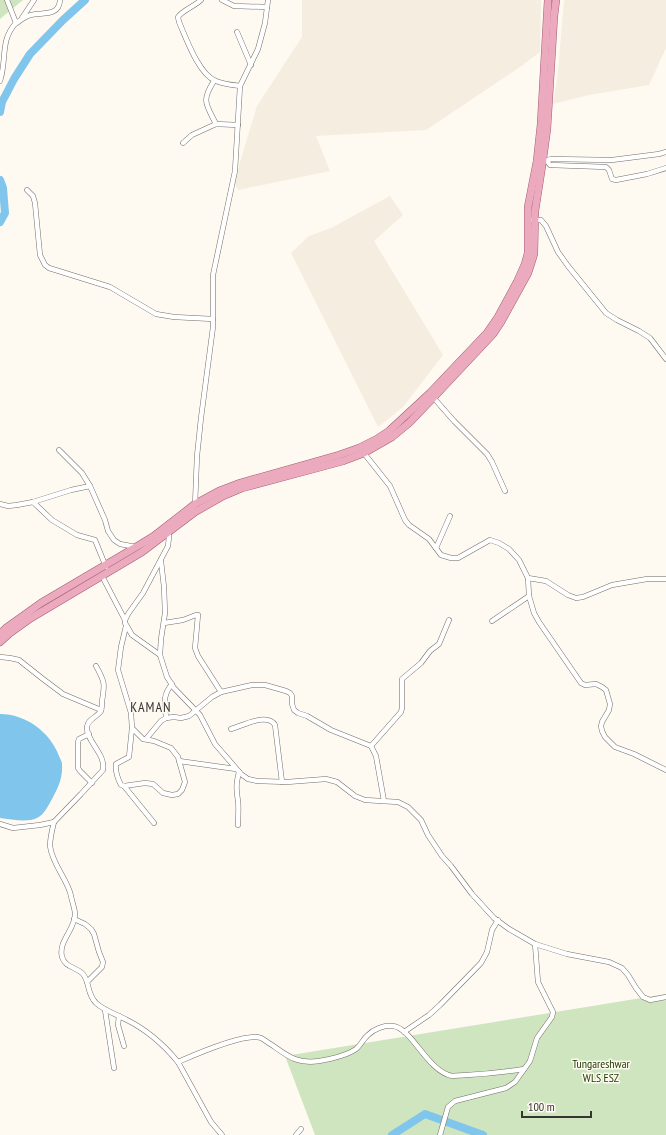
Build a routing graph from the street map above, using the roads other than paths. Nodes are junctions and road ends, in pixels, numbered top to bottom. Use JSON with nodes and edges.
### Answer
{"nodes":[{"id":1,"x":7,"y":0,"type":"edge"},
{"id":2,"x":34,"y":0,"type":"edge"},
{"id":3,"x":60,"y":0,"type":"edge"},
{"id":4,"x":201,"y":0,"type":"edge"},
{"id":5,"x":222,"y":0,"type":"edge"},
{"id":6,"x":268,"y":0,"type":"edge"},
{"id":7,"x":548,"y":0,"type":"edge"},
{"id":8,"x":556,"y":0,"type":"edge"},
{"id":9,"x":267,"y":7,"type":"junction"},
{"id":10,"x":22,"y":18,"type":"junction"},
{"id":11,"x":16,"y":23,"type":"junction"},
{"id":12,"x":237,"y":32,"type":"dead end"},
{"id":13,"x":251,"y":64,"type":"junction"},
{"id":14,"x":214,"y":81,"type":"junction"},
{"id":15,"x":0,"y":82,"type":"edge"},
{"id":16,"x":240,"y":86,"type":"junction"},
{"id":17,"x":216,"y":124,"type":"junction"},
{"id":18,"x":238,"y":125,"type":"junction"},
{"id":19,"x":183,"y":143,"type":"dead end"},
{"id":20,"x":666,"y":152,"type":"edge"},
{"id":21,"x":542,"y":161,"type":"junction"},
{"id":22,"x":666,"y":168,"type":"edge"},
{"id":23,"x":27,"y":190,"type":"dead end"},
{"id":24,"x":531,"y":220,"type":"junction"},
{"id":25,"x":213,"y":319,"type":"junction"},
{"id":26,"x":666,"y":359,"type":"edge"},
{"id":27,"x":432,"y":396,"type":"junction"},
{"id":28,"x":59,"y":450,"type":"dead end"},
{"id":29,"x":361,"y":451,"type":"junction"},
{"id":30,"x":90,"y":486,"type":"junction"},
{"id":31,"x":505,"y":491,"type":"dead end"},
{"id":32,"x":34,"y":502,"type":"junction"},
{"id":33,"x":0,"y":504,"type":"edge"},
{"id":34,"x":195,"y":504,"type":"junction"},
{"id":35,"x":195,"y":512,"type":"junction"},
{"id":36,"x":450,"y":516,"type":"dead end"},
{"id":37,"x":168,"y":528,"type":"junction"},
{"id":38,"x":136,"y":547,"type":"junction"},
{"id":39,"x":436,"y":548,"type":"junction"},
{"id":40,"x":160,"y":561,"type":"junction"},
{"id":41,"x":105,"y":571,"type":"junction"},
{"id":42,"x":528,"y":578,"type":"junction"},
{"id":43,"x":666,"y":579,"type":"edge"},
{"id":44,"x":529,"y":596,"type":"junction"},
{"id":45,"x":125,"y":620,"type":"junction"},
{"id":46,"x":449,"y":620,"type":"dead end"},
{"id":47,"x":492,"y":621,"type":"dead end"},
{"id":48,"x":164,"y":623,"type":"junction"},
{"id":49,"x":126,"y":626,"type":"junction"},
{"id":50,"x":0,"y":634,"type":"edge"},
{"id":51,"x":0,"y":642,"type":"edge"},
{"id":52,"x":160,"y":655,"type":"junction"},
{"id":53,"x":0,"y":657,"type":"edge"},
{"id":54,"x":96,"y":666,"type":"dead end"},
{"id":55,"x":172,"y":684,"type":"junction"},
{"id":56,"x":221,"y":692,"type":"junction"},
{"id":57,"x":101,"y":710,"type":"junction"},
{"id":58,"x":195,"y":711,"type":"junction"},
{"id":59,"x":166,"y":718,"type":"junction"},
{"id":60,"x":132,"y":728,"type":"junction"},
{"id":61,"x":231,"y":729,"type":"dead end"},
{"id":62,"x":89,"y":734,"type":"junction"},
{"id":63,"x":146,"y":739,"type":"junction"},
{"id":64,"x":372,"y":746,"type":"junction"},
{"id":65,"x":180,"y":761,"type":"junction"},
{"id":66,"x":237,"y":770,"type":"junction"},
{"id":67,"x":666,"y":770,"type":"edge"},
{"id":68,"x":282,"y":782,"type":"junction"},
{"id":69,"x":92,"y":783,"type":"junction"},
{"id":70,"x":124,"y":786,"type":"junction"},
{"id":71,"x":384,"y":801,"type":"junction"},
{"id":72,"x":54,"y":822,"type":"junction"},
{"id":73,"x":154,"y":823,"type":"dead end"},
{"id":74,"x":0,"y":824,"type":"edge"},
{"id":75,"x":238,"y":824,"type":"dead end"},
{"id":76,"x":74,"y":919,"type":"junction"},
{"id":77,"x":498,"y":920,"type":"junction"},
{"id":78,"x":535,"y":944,"type":"junction"},
{"id":79,"x":87,"y":982,"type":"junction"},
{"id":80,"x":666,"y":997,"type":"edge"},
{"id":81,"x":105,"y":1010,"type":"junction"},
{"id":82,"x":119,"y":1016,"type":"junction"},
{"id":83,"x":404,"y":1032,"type":"junction"},
{"id":84,"x":124,"y":1046,"type":"dead end"},
{"id":85,"x":178,"y":1062,"type":"junction"},
{"id":86,"x":114,"y":1068,"type":"dead end"},
{"id":87,"x":524,"y":1069,"type":"junction"},
{"id":88,"x":301,"y":1129,"type":"dead end"},
{"id":89,"x":222,"y":1135,"type":"edge"},
{"id":90,"x":296,"y":1135,"type":"edge"},
{"id":91,"x":440,"y":1135,"type":"edge"}],
"edges":[{"from":1,"to":11,"type":"street"},
{"from":2,"to":10,"type":"street"},
{"from":3,"to":10,"type":"street"},
{"from":4,"to":14,"type":"street"},
{"from":5,"to":9,"type":"street"},
{"from":6,"to":9,"type":"street"},
{"from":7,"to":21,"type":"main road"},
{"from":8,"to":21,"type":"main road"},
{"from":9,"to":13,"type":"street"},
{"from":10,"to":11,"type":"street"},
{"from":11,"to":15,"type":"street"},
{"from":12,"to":13,"type":"street"},
{"from":13,"to":16,"type":"street"},
{"from":14,"to":16,"type":"street"},
{"from":14,"to":17,"type":"street"},
{"from":16,"to":18,"type":"street"},
{"from":17,"to":18,"type":"street"},
{"from":17,"to":19,"type":"street"},
{"from":18,"to":25,"type":"street"},
{"from":20,"to":21,"type":"street"},
{"from":21,"to":22,"type":"street"},
{"from":21,"to":24,"type":"main road"},
{"from":23,"to":25,"type":"street"},
{"from":24,"to":26,"type":"street"},
{"from":24,"to":27,"type":"main road"},
{"from":25,"to":34,"type":"street"},
{"from":27,"to":29,"type":"main road"},
{"from":27,"to":31,"type":"street"},
{"from":28,"to":30,"type":"street"},
{"from":29,"to":34,"type":"main road"},
{"from":29,"to":35,"type":"main road"},
{"from":29,"to":39,"type":"street"},
{"from":30,"to":32,"type":"street"},
{"from":30,"to":38,"type":"street"},
{"from":32,"to":33,"type":"street"},
{"from":32,"to":41,"type":"street"},
{"from":34,"to":35,"type":"street"},
{"from":34,"to":37,"type":"main road"},
{"from":35,"to":37,"type":"main road"},
{"from":36,"to":39,"type":"street"},
{"from":37,"to":38,"type":"main road"},
{"from":37,"to":40,"type":"street"},
{"from":37,"to":41,"type":"main road"},
{"from":38,"to":41,"type":"main road"},
{"from":39,"to":42,"type":"street"},
{"from":40,"to":45,"type":"street"},
{"from":40,"to":48,"type":"street"},
{"from":41,"to":45,"type":"street"},
{"from":41,"to":50,"type":"main road"},
{"from":41,"to":51,"type":"main road"},
{"from":42,"to":43,"type":"street"},
{"from":42,"to":44,"type":"street"},
{"from":44,"to":47,"type":"street"},
{"from":44,"to":67,"type":"street"},
{"from":45,"to":49,"type":"street"},
{"from":46,"to":64,"type":"street"},
{"from":48,"to":52,"type":"street"},
{"from":48,"to":56,"type":"street"},
{"from":49,"to":52,"type":"street"},
{"from":49,"to":60,"type":"street"},
{"from":52,"to":55,"type":"street"},
{"from":53,"to":57,"type":"street"},
{"from":54,"to":57,"type":"street"},
{"from":55,"to":58,"type":"street"},
{"from":55,"to":59,"type":"street"},
{"from":56,"to":58,"type":"street"},
{"from":56,"to":64,"type":"street"},
{"from":57,"to":62,"type":"street"},
{"from":58,"to":59,"type":"street"},
{"from":58,"to":66,"type":"street"},
{"from":59,"to":63,"type":"street"},
{"from":60,"to":63,"type":"street"},
{"from":60,"to":70,"type":"street"},
{"from":61,"to":68,"type":"street"},
{"from":62,"to":69,"type":"street"},
{"from":62,"to":69,"type":"street"},
{"from":63,"to":65,"type":"street"},
{"from":64,"to":71,"type":"street"},
{"from":65,"to":66,"type":"street"},
{"from":65,"to":70,"type":"street"},
{"from":66,"to":68,"type":"street"},
{"from":66,"to":75,"type":"street"},
{"from":68,"to":71,"type":"street"},
{"from":69,"to":72,"type":"street"},
{"from":70,"to":73,"type":"street"},
{"from":71,"to":77,"type":"street"},
{"from":72,"to":74,"type":"street"},
{"from":72,"to":76,"type":"street"},
{"from":76,"to":79,"type":"street"},
{"from":76,"to":79,"type":"street"},
{"from":77,"to":78,"type":"street"},
{"from":77,"to":83,"type":"street"},
{"from":78,"to":80,"type":"street"},
{"from":78,"to":87,"type":"street"},
{"from":79,"to":81,"type":"street"},
{"from":81,"to":82,"type":"street"},
{"from":81,"to":86,"type":"street"},
{"from":82,"to":84,"type":"street"},
{"from":82,"to":85,"type":"street"},
{"from":83,"to":85,"type":"street"},
{"from":83,"to":87,"type":"street"},
{"from":85,"to":89,"type":"street"},
{"from":87,"to":91,"type":"street"},
{"from":88,"to":90,"type":"street"}]}
